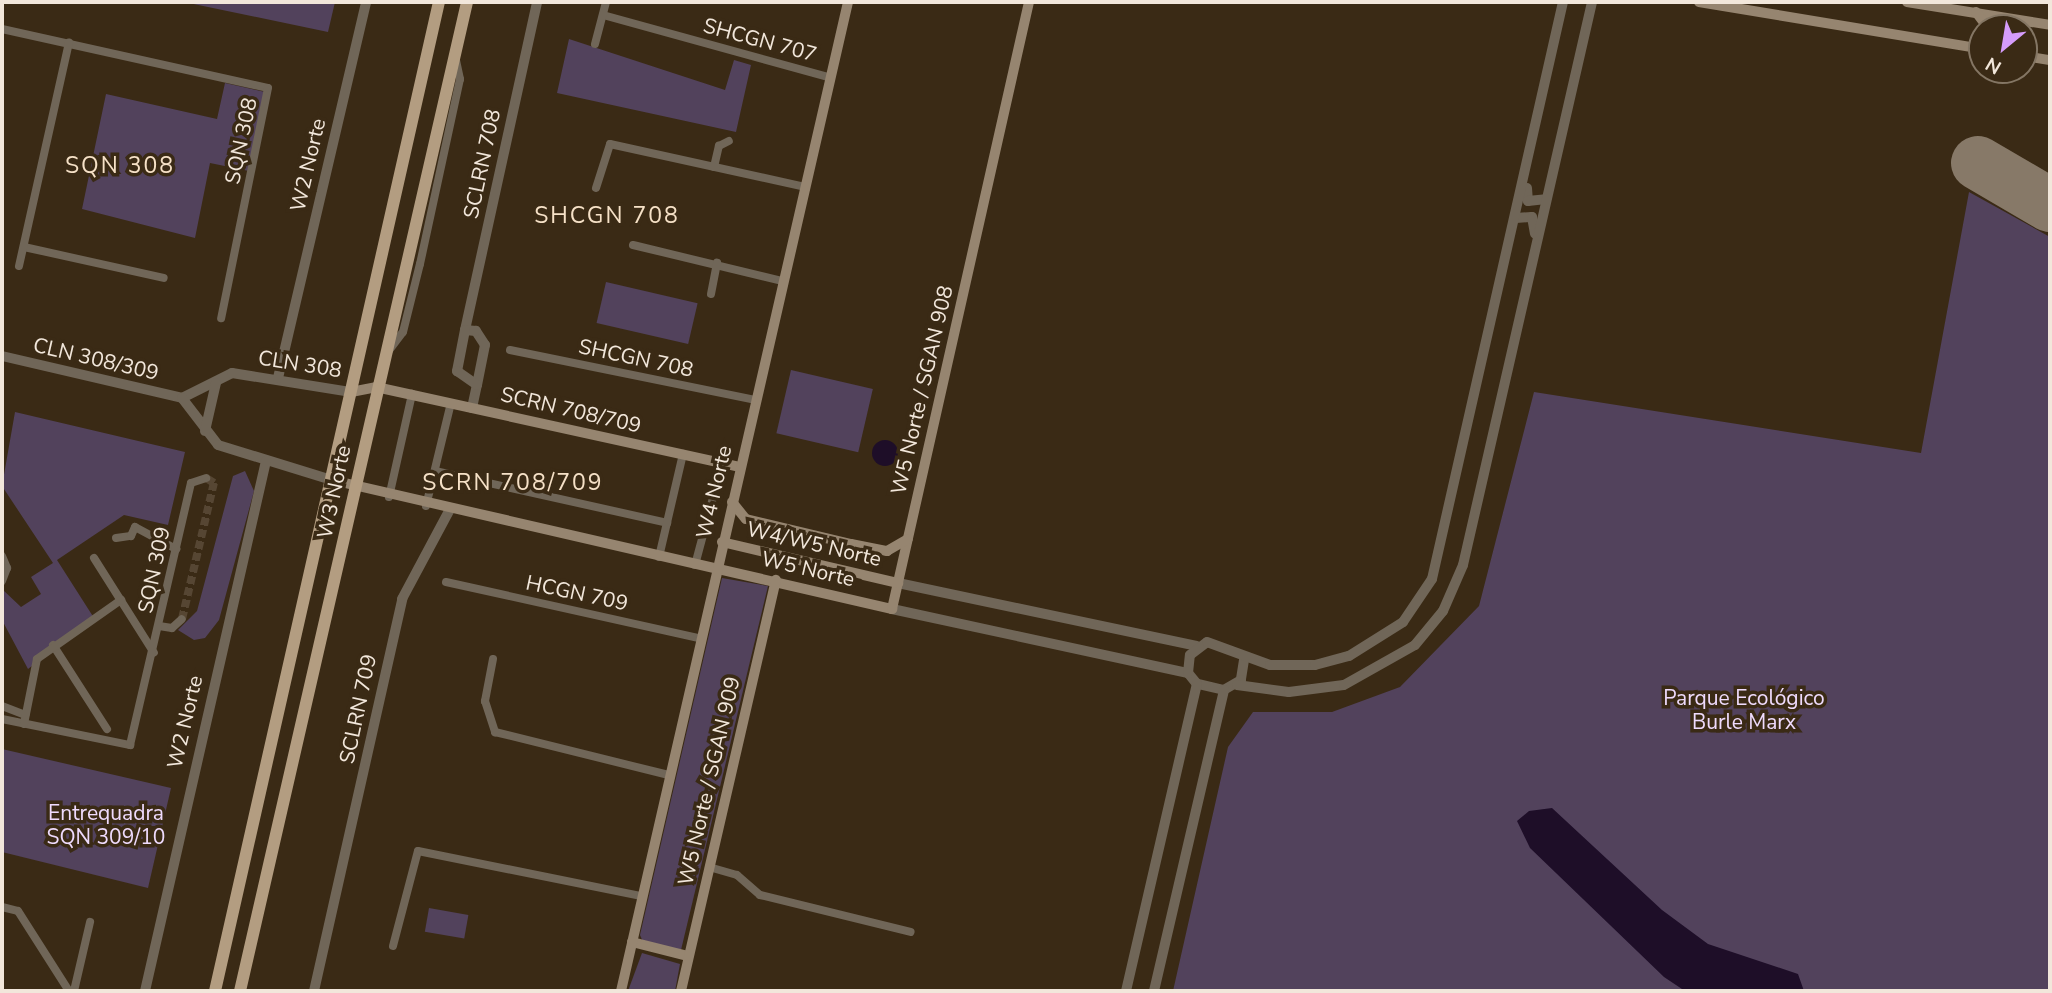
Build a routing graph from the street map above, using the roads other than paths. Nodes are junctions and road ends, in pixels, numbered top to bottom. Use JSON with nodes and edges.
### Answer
{"nodes":[{"id":1,"x":366,"y":2,"type":"edge"},
{"id":2,"x":439,"y":2,"type":"edge"},
{"id":3,"x":467,"y":2,"type":"edge"},
{"id":4,"x":606,"y":2,"type":"edge"},
{"id":5,"x":848,"y":2,"type":"edge"},
{"id":6,"x":1029,"y":2,"type":"edge"},
{"id":7,"x":1563,"y":2,"type":"edge"},
{"id":8,"x":1592,"y":2,"type":"edge"},
{"id":9,"x":1699,"y":2,"type":"edge"},
{"id":10,"x":1908,"y":2,"type":"edge"},
{"id":11,"x":537,"y":4,"type":"edge"},
{"id":12,"x":1976,"y":12,"type":"joint"},
{"id":13,"x":603,"y":15,"type":"junction"},
{"id":14,"x":2050,"y":25,"type":"edge"},
{"id":15,"x":2,"y":29,"type":"edge"},
{"id":16,"x":69,"y":43,"type":"junction"},
{"id":17,"x":595,"y":44,"type":"dead end"},
{"id":18,"x":1968,"y":44,"type":"edge"},
{"id":19,"x":453,"y":51,"type":"junction"},
{"id":20,"x":828,"y":77,"type":"junction"},
{"id":21,"x":1536,"y":135,"type":"junction"},
{"id":22,"x":729,"y":141,"type":"dead end"},
{"id":23,"x":714,"y":167,"type":"junction"},
{"id":24,"x":801,"y":186,"type":"junction"},
{"id":25,"x":596,"y":188,"type":"dead end"},
{"id":26,"x":1546,"y":199,"type":"junction"},
{"id":27,"x":1516,"y":218,"type":"junction"},
{"id":28,"x":633,"y":245,"type":"dead end"},
{"id":29,"x":24,"y":247,"type":"junction"},
{"id":30,"x":717,"y":263,"type":"junction"},
{"id":31,"x":381,"y":264,"type":"junction"},
{"id":32,"x":19,"y":266,"type":"dead end"},
{"id":33,"x":1531,"y":270,"type":"junction"},
{"id":34,"x":164,"y":278,"type":"dead end"},
{"id":35,"x":782,"y":281,"type":"junction"},
{"id":36,"x":711,"y":294,"type":"dead end"},
{"id":37,"x":398,"y":296,"type":"junction"},
{"id":38,"x":221,"y":318,"type":"dead end"},
{"id":39,"x":369,"y":318,"type":"junction"},
{"id":40,"x":389,"y":329,"type":"junction"},
{"id":41,"x":465,"y":330,"type":"junction"},
{"id":42,"x":510,"y":350,"type":"dead end"},
{"id":43,"x":2,"y":356,"type":"edge"},
{"id":44,"x":382,"y":357,"type":"junction"},
{"id":45,"x":278,"y":378,"type":"junction"},
{"id":46,"x":216,"y":383,"type":"junction"},
{"id":47,"x":477,"y":386,"type":"junction"},
{"id":48,"x":376,"y":387,"type":"junction"},
{"id":49,"x":351,"y":392,"type":"junction"},
{"id":50,"x":412,"y":394,"type":"junction"},
{"id":51,"x":182,"y":398,"type":"junction"},
{"id":52,"x":755,"y":400,"type":"junction"},
{"id":53,"x":450,"y":403,"type":"junction"},
{"id":54,"x":472,"y":408,"type":"junction"},
{"id":55,"x":205,"y":433,"type":"junction"},
{"id":56,"x":683,"y":454,"type":"junction"},
{"id":57,"x":266,"y":461,"type":"junction"},
{"id":58,"x":722,"y":464,"type":"junction"},
{"id":59,"x":739,"y":467,"type":"junction"},
{"id":60,"x":435,"y":471,"type":"junction"},
{"id":61,"x":206,"y":478,"type":"dead end"},
{"id":62,"x":332,"y":480,"type":"junction"},
{"id":63,"x":354,"y":487,"type":"junction"},
{"id":64,"x":389,"y":497,"type":"junction"},
{"id":65,"x":732,"y":499,"type":"junction"},
{"id":66,"x":426,"y":506,"type":"junction"},
{"id":67,"x":449,"y":511,"type":"junction"},
{"id":68,"x":324,"y":516,"type":"junction"},
{"id":69,"x":667,"y":523,"type":"junction"},
{"id":70,"x":116,"y":538,"type":"dead end"},
{"id":71,"x":909,"y":538,"type":"junction"},
{"id":72,"x":722,"y":542,"type":"junction"},
{"id":73,"x":342,"y":546,"type":"junction"},
{"id":74,"x":176,"y":549,"type":"junction"},
{"id":75,"x":2,"y":556,"type":"edge"},
{"id":76,"x":659,"y":557,"type":"junction"},
{"id":77,"x":94,"y":558,"type":"dead end"},
{"id":78,"x":313,"y":562,"type":"junction"},
{"id":79,"x":695,"y":565,"type":"junction"},
{"id":80,"x":715,"y":568,"type":"junction"},
{"id":81,"x":335,"y":574,"type":"junction"},
{"id":82,"x":776,"y":580,"type":"junction"},
{"id":83,"x":2,"y":581,"type":"edge"},
{"id":84,"x":446,"y":582,"type":"dead end"},
{"id":85,"x":898,"y":583,"type":"junction"},
{"id":86,"x":121,"y":600,"type":"junction"},
{"id":87,"x":892,"y":609,"type":"junction"},
{"id":88,"x":182,"y":619,"type":"dead end"},
{"id":89,"x":159,"y":626,"type":"junction"},
{"id":90,"x":699,"y":638,"type":"junction"},
{"id":91,"x":53,"y":645,"type":"junction"},
{"id":92,"x":1196,"y":646,"type":"junction"},
{"id":93,"x":154,"y":653,"type":"junction"},
{"id":94,"x":493,"y":659,"type":"dead end"},
{"id":95,"x":1244,"y":660,"type":"junction"},
{"id":96,"x":1188,"y":673,"type":"junction"},
{"id":97,"x":1197,"y":684,"type":"junction"},
{"id":98,"x":1237,"y":685,"type":"junction"},
{"id":99,"x":1224,"y":690,"type":"junction"},
{"id":100,"x":2,"y":706,"type":"edge"},
{"id":101,"x":2,"y":719,"type":"edge"},
{"id":102,"x":25,"y":719,"type":"junction"},
{"id":103,"x":107,"y":729,"type":"dead end"},
{"id":104,"x":669,"y":775,"type":"junction"},
{"id":105,"x":709,"y":867,"type":"junction"},
{"id":106,"x":642,"y":896,"type":"junction"},
{"id":107,"x":2,"y":907,"type":"edge"},
{"id":108,"x":90,"y":922,"type":"dead end"},
{"id":109,"x":911,"y":932,"type":"dead end"},
{"id":110,"x":632,"y":942,"type":"junction"},
{"id":111,"x":393,"y":946,"type":"dead end"},
{"id":112,"x":688,"y":956,"type":"junction"},
{"id":113,"x":71,"y":991,"type":"edge"},
{"id":114,"x":145,"y":991,"type":"edge"},
{"id":115,"x":215,"y":991,"type":"edge"},
{"id":116,"x":240,"y":991,"type":"edge"},
{"id":117,"x":314,"y":991,"type":"edge"},
{"id":118,"x":621,"y":991,"type":"edge"},
{"id":119,"x":681,"y":991,"type":"edge"},
{"id":120,"x":1126,"y":991,"type":"edge"},
{"id":121,"x":1154,"y":991,"type":"edge"}],
"edges":[{"from":1,"to":45,"type":"street","name":"W2 Norte"},
{"from":2,"to":31,"type":"main road","name":"W3 Norte"},
{"from":3,"to":19,"type":"main road","name":"W3 Norte"},
{"from":4,"to":13,"type":"street"},
{"from":5,"to":20,"type":"main road","name":"W4 Norte"},
{"from":6,"to":71,"type":"main road","name":"W5 Norte / SGAN 908"},
{"from":7,"to":21,"type":"street"},
{"from":8,"to":26,"type":"street"},
{"from":9,"to":18,"type":"main road"},
{"from":10,"to":12,"type":"main road"},
{"from":11,"to":41,"type":"street","name":"SCLRN 708"},
{"from":12,"to":14,"type":"main road"},
{"from":13,"to":17,"type":"street"},
{"from":13,"to":20,"type":"street","name":"SHCGN 707"},
{"from":15,"to":16,"type":"street","name":"SQN 308"},
{"from":16,"to":29,"type":"street"},
{"from":16,"to":38,"type":"street","name":"SQN 308"},
{"from":19,"to":37,"type":"main road","name":"W3 Norte"},
{"from":19,"to":44,"type":"street","name":"SCLRN 708"},
{"from":20,"to":24,"type":"main road","name":"W4 Norte"},
{"from":21,"to":26,"type":"street"},
{"from":21,"to":27,"type":"street"},
{"from":22,"to":23,"type":"street"},
{"from":23,"to":24,"type":"street"},
{"from":23,"to":25,"type":"street"},
{"from":24,"to":35,"type":"main road","name":"W4 Norte"},
{"from":26,"to":33,"type":"street"},
{"from":27,"to":33,"type":"street"},
{"from":27,"to":95,"type":"street"},
{"from":28,"to":30,"type":"street"},
{"from":29,"to":32,"type":"street"},
{"from":29,"to":34,"type":"street"},
{"from":30,"to":35,"type":"street"},
{"from":30,"to":36,"type":"street"},
{"from":31,"to":37,"type":"main road"},
{"from":31,"to":39,"type":"main road","name":"W3 Norte"},
{"from":33,"to":98,"type":"street"},
{"from":35,"to":52,"type":"main road","name":"W4 Norte"},
{"from":37,"to":40,"type":"main road","name":"W3 Norte"},
{"from":39,"to":40,"type":"main road"},
{"from":39,"to":49,"type":"main road","name":"W3 Norte"},
{"from":40,"to":44,"type":"main road","name":"W3 Norte"},
{"from":41,"to":47,"type":"street","name":"SCLRN 708"},
{"from":41,"to":47,"type":"street"},
{"from":42,"to":52,"type":"street","name":"SHCGN 708"},
{"from":43,"to":51,"type":"street","name":"CLN 308/309"},
{"from":44,"to":48,"type":"main road","name":"W3 Norte"},
{"from":45,"to":46,"type":"street","name":"CLN 308"},
{"from":45,"to":49,"type":"street","name":"CLN 308"},
{"from":46,"to":51,"type":"street","name":"CLN 308"},
{"from":46,"to":55,"type":"street"},
{"from":47,"to":54,"type":"street"},
{"from":48,"to":49,"type":"main road","name":"CLN 308"},
{"from":48,"to":50,"type":"main road","name":"SCRN 708/709"},
{"from":48,"to":63,"type":"main road","name":"W3 Norte"},
{"from":49,"to":62,"type":"main road","name":"W3 Norte"},
{"from":50,"to":53,"type":"main road","name":"SCRN 708/709"},
{"from":50,"to":64,"type":"street"},
{"from":51,"to":55,"type":"street"},
{"from":52,"to":59,"type":"main road","name":"W4 Norte"},
{"from":53,"to":54,"type":"main road","name":"SCRN 708/709"},
{"from":53,"to":60,"type":"street"},
{"from":54,"to":56,"type":"main road","name":"SCRN 708/709"},
{"from":55,"to":57,"type":"street"},
{"from":56,"to":58,"type":"main road","name":"SCRN 708/709"},
{"from":56,"to":69,"type":"street"},
{"from":57,"to":62,"type":"street"},
{"from":57,"to":114,"type":"street","name":"W2 Norte"},
{"from":58,"to":59,"type":"main road","name":"SCRN 708/709"},
{"from":58,"to":79,"type":"street"},
{"from":59,"to":65,"type":"main road","name":"W4 Norte"},
{"from":60,"to":66,"type":"street"},
{"from":60,"to":69,"type":"street"},
{"from":61,"to":74,"type":"street","name":"SQN 309"},
{"from":62,"to":63,"type":"main road"},
{"from":62,"to":68,"type":"main road","name":"W3 Norte"},
{"from":63,"to":64,"type":"main road"},
{"from":63,"to":73,"type":"main road","name":"W3 Norte"},
{"from":64,"to":66,"type":"main road"},
{"from":65,"to":71,"type":"main road"},
{"from":65,"to":72,"type":"main road","name":"W4 Norte"},
{"from":66,"to":67,"type":"main road"},
{"from":67,"to":76,"type":"main road"},
{"from":67,"to":117,"type":"street","name":"SCLRN 709"},
{"from":68,"to":73,"type":"main road"},
{"from":68,"to":78,"type":"main road","name":"W3 Norte"},
{"from":69,"to":76,"type":"street"},
{"from":70,"to":74,"type":"street"},
{"from":71,"to":85,"type":"main road","name":"W5 Norte / SGAN 908"},
{"from":72,"to":80,"type":"main road","name":"W4 Norte"},
{"from":72,"to":85,"type":"main road","name":"W4/W5 Norte"},
{"from":73,"to":81,"type":"main road","name":"W3 Norte"},
{"from":74,"to":89,"type":"street","name":"SQN 309"},
{"from":75,"to":83,"type":"street"},
{"from":76,"to":79,"type":"main road"},
{"from":77,"to":86,"type":"street","name":"SQN 309"},
{"from":78,"to":81,"type":"main road"},
{"from":78,"to":115,"type":"main road","name":"W3 Norte"},
{"from":79,"to":80,"type":"main road"},
{"from":80,"to":82,"type":"main road","name":"W5 Norte"},
{"from":80,"to":90,"type":"main road","name":"W4 Norte"},
{"from":81,"to":116,"type":"main road","name":"W3 Norte"},
{"from":82,"to":87,"type":"main road","name":"W5 Norte"},
{"from":82,"to":105,"type":"main road","name":"W5 Norte / SGAN 909"},
{"from":84,"to":90,"type":"street","name":"HCGN 709"},
{"from":85,"to":87,"type":"main road","name":"W5 Norte / SGAN 908"},
{"from":85,"to":92,"type":"street"},
{"from":86,"to":91,"type":"street","name":"SQN 309"},
{"from":86,"to":93,"type":"street","name":"SQN 309"},
{"from":87,"to":96,"type":"street"},
{"from":88,"to":89,"type":"street"},
{"from":89,"to":93,"type":"street","name":"SQN 309"},
{"from":90,"to":104,"type":"main road","name":"W4 Norte"},
{"from":91,"to":102,"type":"street","name":"SQN 309"},
{"from":91,"to":103,"type":"street"},
{"from":92,"to":95,"type":"street"},
{"from":92,"to":96,"type":"street"},
{"from":93,"to":102,"type":"street","name":"SQN 309"},
{"from":94,"to":104,"type":"street"},
{"from":95,"to":98,"type":"street"},
{"from":96,"to":97,"type":"street"},
{"from":97,"to":99,"type":"street"},
{"from":97,"to":120,"type":"street"},
{"from":98,"to":99,"type":"street"},
{"from":99,"to":121,"type":"street"},
{"from":100,"to":102,"type":"street","name":"SQN 309"},
{"from":101,"to":102,"type":"street","name":"SQN 309"},
{"from":104,"to":106,"type":"main road","name":"W4 Norte"},
{"from":105,"to":109,"type":"street"},
{"from":105,"to":112,"type":"main road","name":"W5 Norte / SGAN 909"},
{"from":106,"to":110,"type":"main road","name":"W4 Norte"},
{"from":106,"to":111,"type":"street"},
{"from":107,"to":113,"type":"street"},
{"from":108,"to":113,"type":"street"},
{"from":110,"to":112,"type":"main road"},
{"from":110,"to":118,"type":"main road","name":"W4 Norte"},
{"from":112,"to":119,"type":"main road","name":"W5 Norte / SGAN 909"}]}
